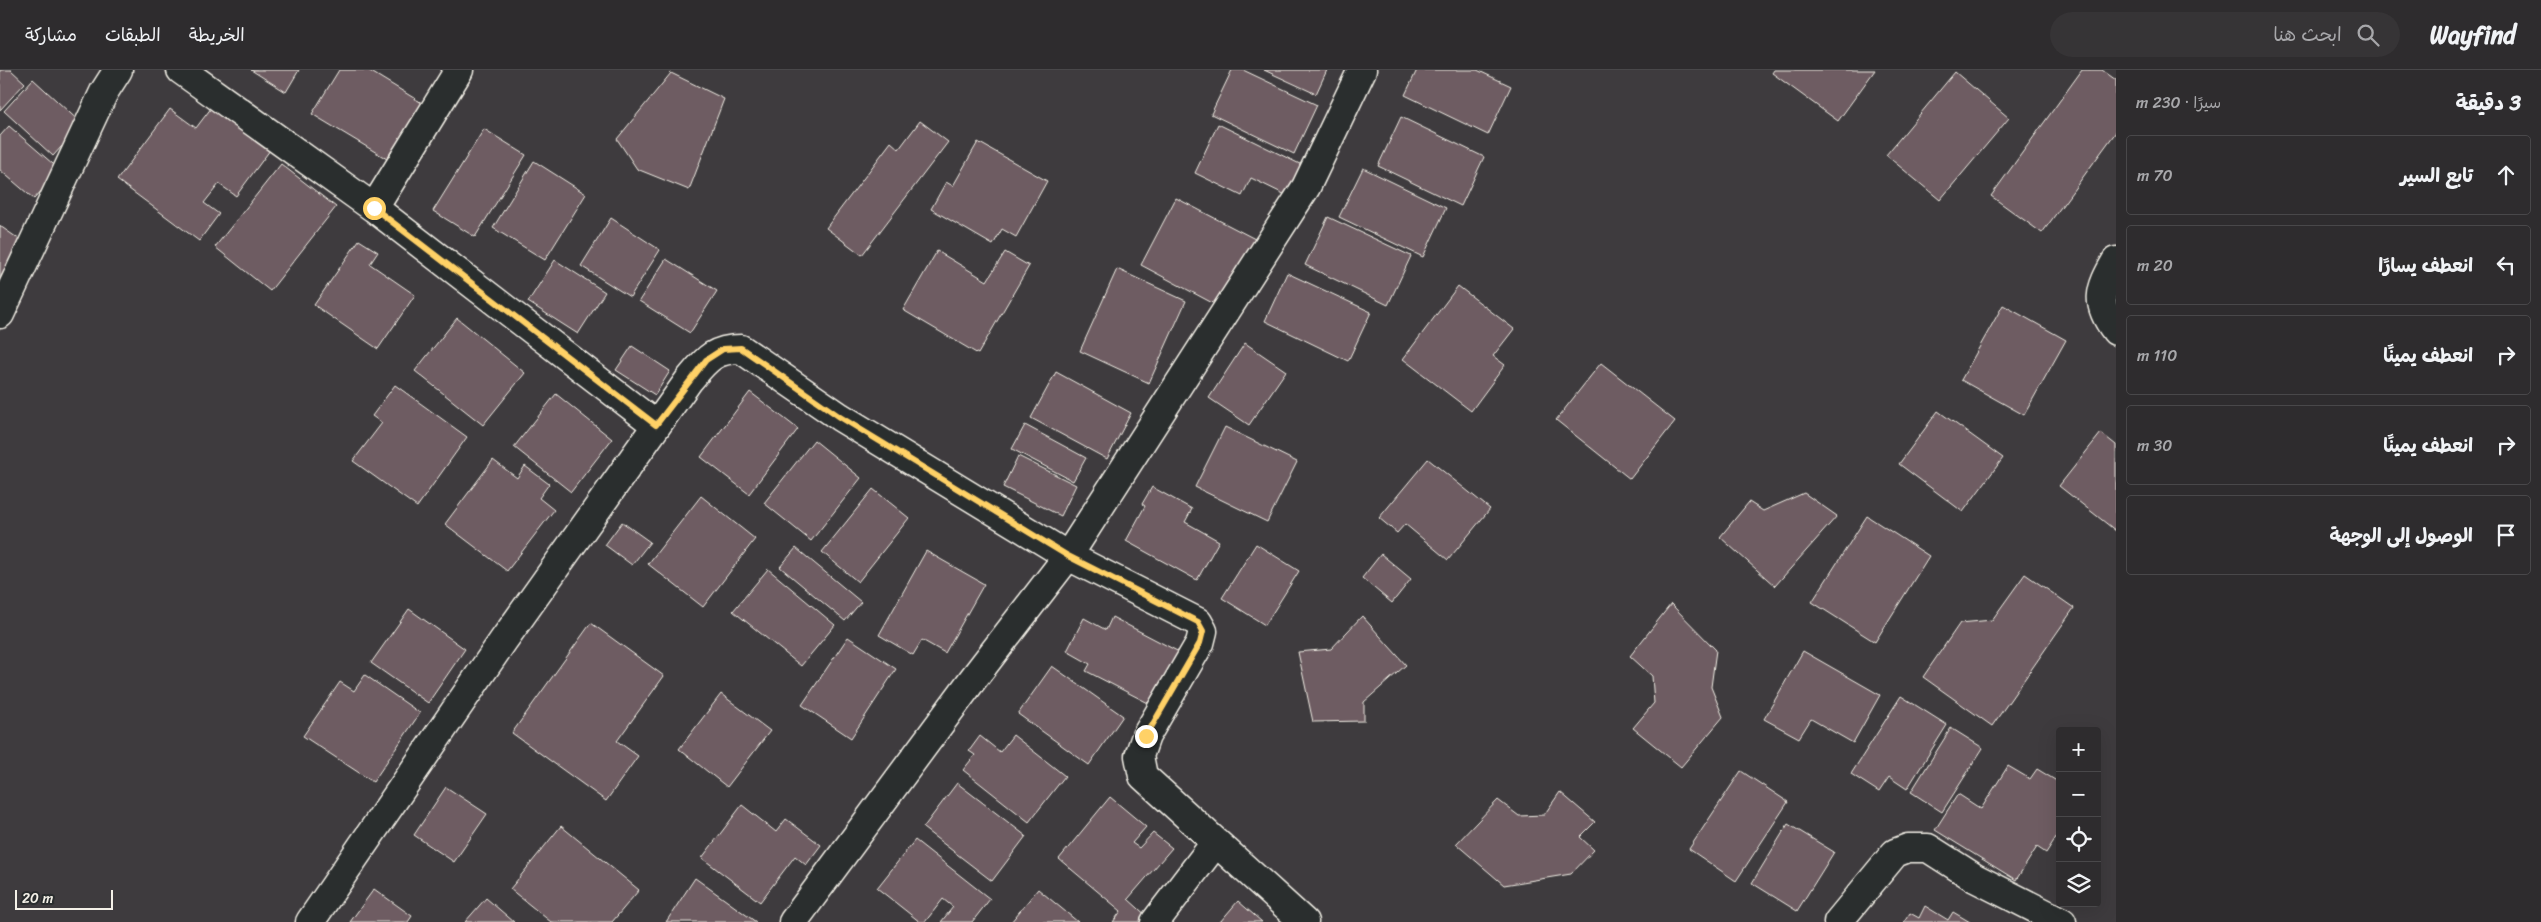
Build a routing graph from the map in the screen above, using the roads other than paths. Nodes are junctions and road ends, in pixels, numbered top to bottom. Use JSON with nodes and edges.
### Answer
{"nodes":[{"id":1,"x":118,"y":70,"type":"edge"},
{"id":2,"x":181,"y":70,"type":"edge"},
{"id":3,"x":459,"y":70,"type":"edge"},
{"id":4,"x":1362,"y":70,"type":"edge"},
{"id":5,"x":374,"y":208,"type":"junction"},
{"id":6,"x":2116,"y":261,"type":"edge"},
{"id":7,"x":0,"y":314,"type":"edge"},
{"id":8,"x":2116,"y":331,"type":"edge"},
{"id":9,"x":656,"y":425,"type":"junction"},
{"id":10,"x":1068,"y":556,"type":"junction"},
{"id":11,"x":1216,"y":842,"type":"junction"},
{"id":12,"x":310,"y":922,"type":"edge"},
{"id":13,"x":792,"y":922,"type":"edge"},
{"id":14,"x":1155,"y":922,"type":"edge"},
{"id":15,"x":1304,"y":922,"type":"edge"},
{"id":16,"x":1838,"y":922,"type":"edge"},
{"id":17,"x":2062,"y":922,"type":"edge"}],
"edges":[{"from":1,"to":7,"type":"street"},
{"from":2,"to":5,"type":"street"},
{"from":3,"to":5,"type":"street"},
{"from":4,"to":10,"type":"street"},
{"from":5,"to":9,"type":"street"},
{"from":6,"to":8,"type":"street"},
{"from":9,"to":10,"type":"street"},
{"from":9,"to":12,"type":"street"},
{"from":10,"to":11,"type":"street"},
{"from":10,"to":13,"type":"street"},
{"from":11,"to":14,"type":"street"},
{"from":11,"to":15,"type":"street"},
{"from":16,"to":17,"type":"street"}]}
